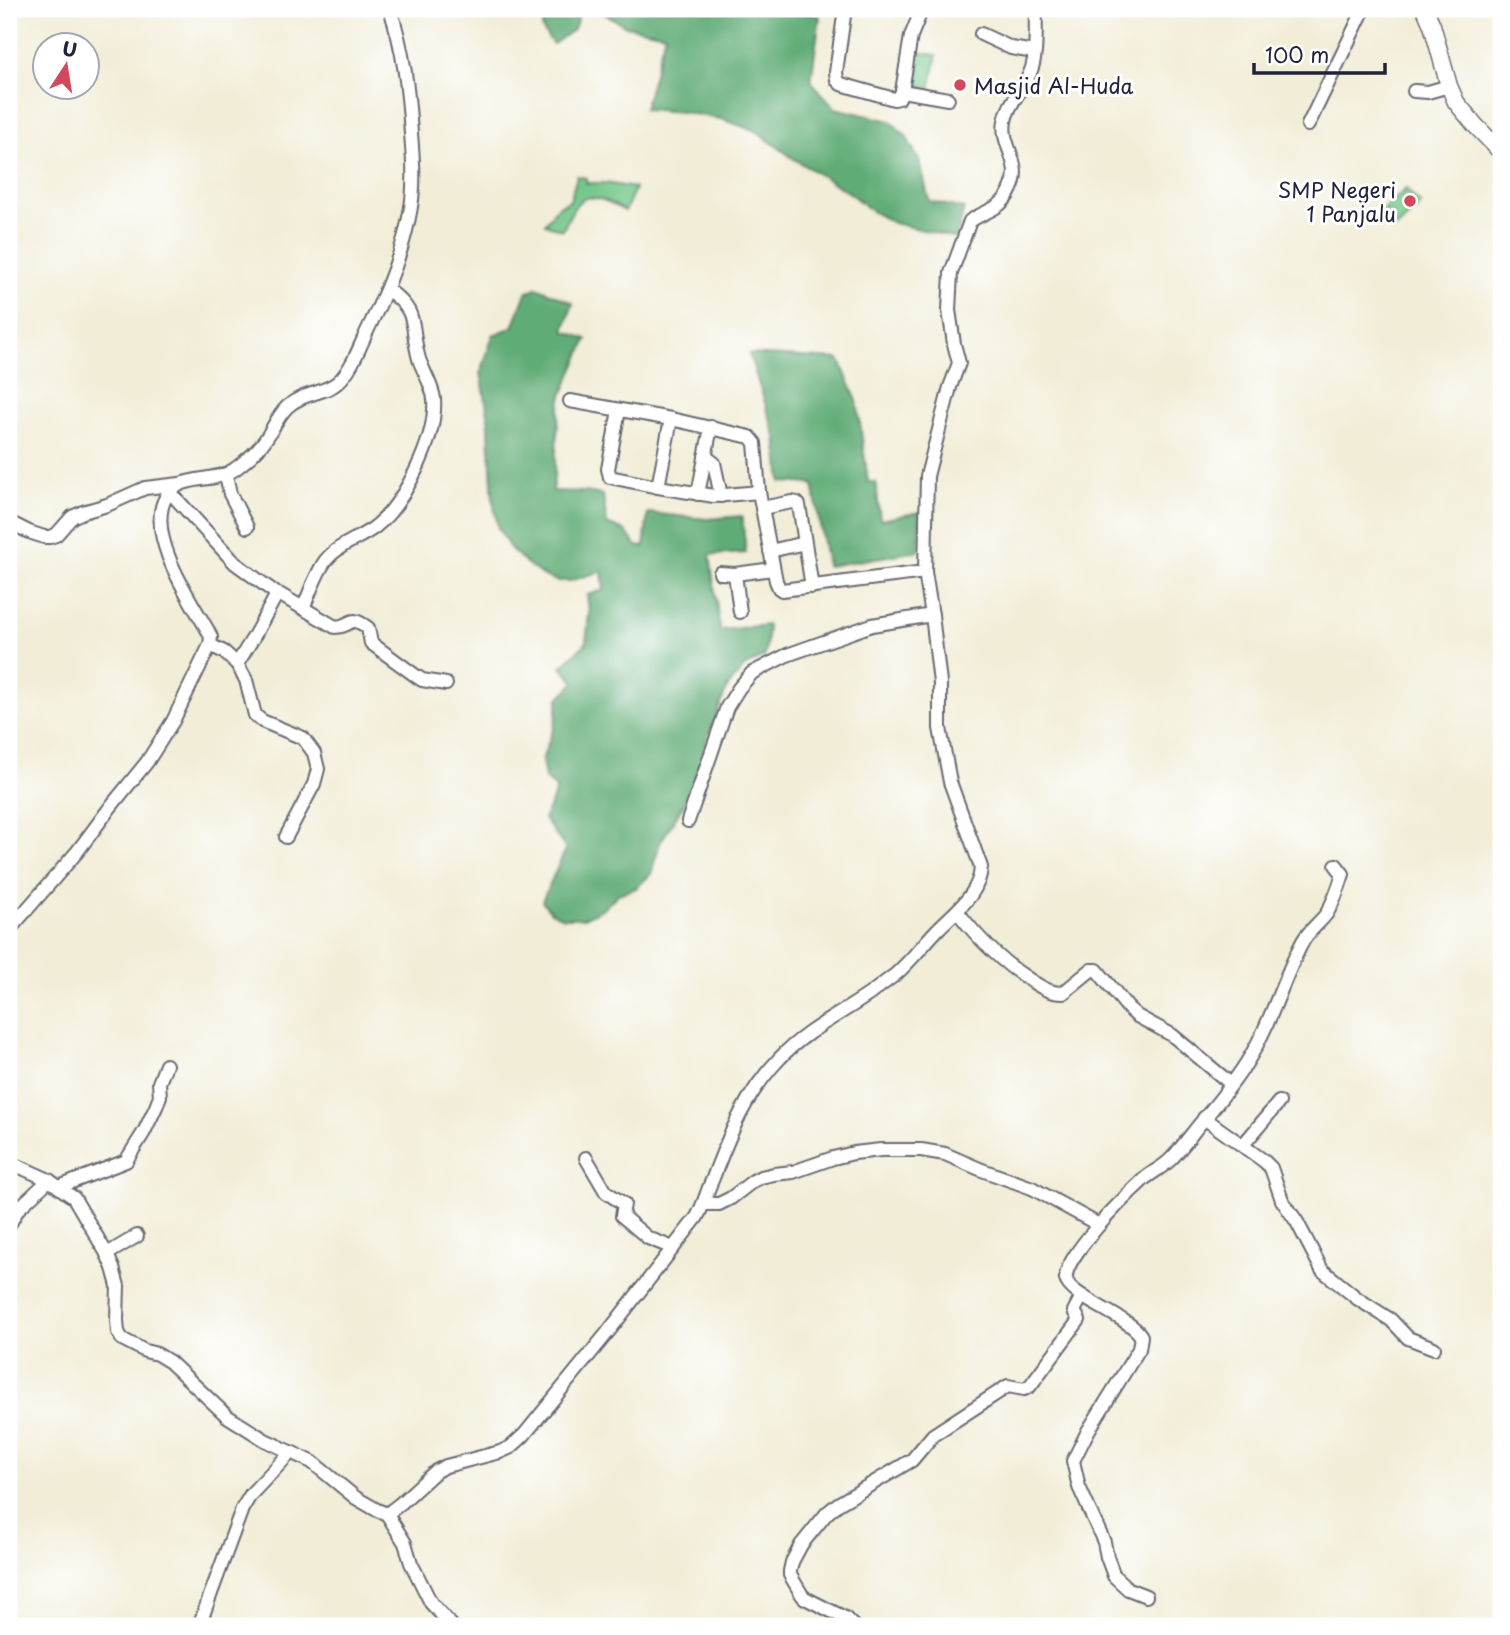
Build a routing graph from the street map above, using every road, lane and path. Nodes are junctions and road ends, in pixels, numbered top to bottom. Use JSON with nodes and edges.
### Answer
{"nodes":[{"id":1,"x":390,"y":9,"type":"edge"},
{"id":2,"x":845,"y":9,"type":"edge"},
{"id":3,"x":922,"y":9,"type":"edge"},
{"id":4,"x":1036,"y":9,"type":"edge"},
{"id":5,"x":1364,"y":9,"type":"edge"},
{"id":6,"x":1425,"y":9,"type":"edge"},
{"id":7,"x":981,"y":34,"type":"dead end"},
{"id":8,"x":1034,"y":52,"type":"junction"},
{"id":9,"x":1449,"y":86,"type":"junction"},
{"id":10,"x":902,"y":91,"type":"junction"},
{"id":11,"x":1414,"y":91,"type":"dead end"},
{"id":12,"x":948,"y":99,"type":"dead end"},
{"id":13,"x":1308,"y":125,"type":"dead end"},
{"id":14,"x":1501,"y":152,"type":"edge"},
{"id":15,"x":385,"y":293,"type":"junction"},
{"id":16,"x":570,"y":401,"type":"dead end"},
{"id":17,"x":619,"y":410,"type":"junction"},
{"id":18,"x":671,"y":419,"type":"junction"},
{"id":19,"x":710,"y":427,"type":"junction"},
{"id":20,"x":705,"y":456,"type":"junction"},
{"id":21,"x":226,"y":474,"type":"junction"},
{"id":22,"x":658,"y":487,"type":"junction"},
{"id":23,"x":175,"y":488,"type":"junction"},
{"id":24,"x":759,"y":492,"type":"junction"},
{"id":25,"x":698,"y":494,"type":"junction"},
{"id":26,"x":721,"y":496,"type":"junction"},
{"id":27,"x":762,"y":508,"type":"junction"},
{"id":28,"x":9,"y":522,"type":"edge"},
{"id":29,"x":247,"y":527,"type":"dead end"},
{"id":30,"x":805,"y":543,"type":"junction"},
{"id":31,"x":770,"y":551,"type":"junction"},
{"id":32,"x":774,"y":569,"type":"junction"},
{"id":33,"x":925,"y":572,"type":"junction"},
{"id":34,"x":720,"y":573,"type":"dead end"},
{"id":35,"x":734,"y":574,"type":"junction"},
{"id":36,"x":812,"y":587,"type":"junction"},
{"id":37,"x":277,"y":594,"type":"junction"},
{"id":38,"x":303,"y":608,"type":"junction"},
{"id":39,"x":740,"y":612,"type":"dead end"},
{"id":40,"x":932,"y":615,"type":"junction"},
{"id":41,"x":210,"y":645,"type":"junction"},
{"id":42,"x":237,"y":664,"type":"junction"},
{"id":43,"x":446,"y":684,"type":"dead end"},
{"id":44,"x":688,"y":821,"type":"dead end"},
{"id":45,"x":286,"y":837,"type":"dead end"},
{"id":46,"x":1336,"y":865,"type":"dead end"},
{"id":47,"x":957,"y":911,"type":"junction"},
{"id":48,"x":9,"y":930,"type":"edge"},
{"id":49,"x":166,"y":1065,"type":"dead end"},
{"id":50,"x":1231,"y":1084,"type":"junction"},
{"id":51,"x":1279,"y":1102,"type":"dead end"},
{"id":52,"x":1204,"y":1118,"type":"junction"},
{"id":53,"x":1243,"y":1145,"type":"junction"},
{"id":54,"x":586,"y":1158,"type":"dead end"},
{"id":55,"x":9,"y":1164,"type":"edge"},
{"id":56,"x":54,"y":1183,"type":"junction"},
{"id":57,"x":704,"y":1204,"type":"junction"},
{"id":58,"x":9,"y":1225,"type":"edge"},
{"id":59,"x":1099,"y":1225,"type":"junction"},
{"id":60,"x":137,"y":1236,"type":"dead end"},
{"id":61,"x":673,"y":1248,"type":"junction"},
{"id":62,"x":107,"y":1254,"type":"junction"},
{"id":63,"x":1083,"y":1296,"type":"junction"},
{"id":64,"x":1434,"y":1348,"type":"dead end"},
{"id":65,"x":291,"y":1452,"type":"junction"},
{"id":66,"x":387,"y":1514,"type":"junction"},
{"id":67,"x":1146,"y":1596,"type":"dead end"},
{"id":68,"x":200,"y":1626,"type":"edge"},
{"id":69,"x":452,"y":1626,"type":"edge"},
{"id":70,"x":853,"y":1626,"type":"edge"}],
"edges":[{"from":1,"to":15,"type":"street"},
{"from":2,"to":10,"type":"street"},
{"from":3,"to":10,"type":"street"},
{"from":4,"to":8,"type":"street"},
{"from":5,"to":13,"type":"street"},
{"from":6,"to":9,"type":"main road"},
{"from":7,"to":8,"type":"street"},
{"from":8,"to":33,"type":"street"},
{"from":9,"to":11,"type":"street"},
{"from":9,"to":14,"type":"main road"},
{"from":10,"to":12,"type":"street"},
{"from":15,"to":21,"type":"street"},
{"from":15,"to":38,"type":"street"},
{"from":16,"to":17,"type":"street"},
{"from":17,"to":18,"type":"street"},
{"from":17,"to":22,"type":"street"},
{"from":18,"to":19,"type":"street"},
{"from":18,"to":22,"type":"street"},
{"from":19,"to":20,"type":"street"},
{"from":19,"to":24,"type":"street"},
{"from":20,"to":25,"type":"street"},
{"from":20,"to":26,"type":"street"},
{"from":21,"to":23,"type":"street"},
{"from":21,"to":29,"type":"street"},
{"from":22,"to":25,"type":"street"},
{"from":23,"to":28,"type":"street"},
{"from":23,"to":37,"type":"street"},
{"from":23,"to":41,"type":"street"},
{"from":24,"to":26,"type":"street"},
{"from":24,"to":27,"type":"street"},
{"from":25,"to":26,"type":"street"},
{"from":27,"to":30,"type":"street"},
{"from":27,"to":31,"type":"street"},
{"from":30,"to":31,"type":"street"},
{"from":30,"to":36,"type":"street"},
{"from":31,"to":32,"type":"street"},
{"from":32,"to":35,"type":"street"},
{"from":32,"to":36,"type":"street"},
{"from":33,"to":36,"type":"street"},
{"from":33,"to":40,"type":"street"},
{"from":34,"to":35,"type":"street"},
{"from":35,"to":39,"type":"street"},
{"from":37,"to":38,"type":"street"},
{"from":37,"to":42,"type":"street"},
{"from":38,"to":43,"type":"street"},
{"from":40,"to":44,"type":"street"},
{"from":40,"to":47,"type":"street"},
{"from":41,"to":42,"type":"street"},
{"from":41,"to":48,"type":"street"},
{"from":42,"to":45,"type":"street"},
{"from":46,"to":50,"type":"street"},
{"from":47,"to":50,"type":"street"},
{"from":47,"to":57,"type":"street"},
{"from":49,"to":56,"type":"street"},
{"from":50,"to":52,"type":"street"},
{"from":51,"to":53,"type":"street"},
{"from":52,"to":53,"type":"street"},
{"from":52,"to":59,"type":"street"},
{"from":53,"to":64,"type":"street"},
{"from":54,"to":61,"type":"street"},
{"from":55,"to":56,"type":"street"},
{"from":56,"to":58,"type":"street"},
{"from":56,"to":62,"type":"street"},
{"from":57,"to":59,"type":"street"},
{"from":57,"to":61,"type":"street"},
{"from":59,"to":63,"type":"street"},
{"from":60,"to":62,"type":"street"},
{"from":61,"to":66,"type":"street"},
{"from":62,"to":65,"type":"street"},
{"from":63,"to":67,"type":"street"},
{"from":63,"to":70,"type":"street"},
{"from":65,"to":66,"type":"street"},
{"from":65,"to":68,"type":"street"},
{"from":66,"to":69,"type":"street"}]}
